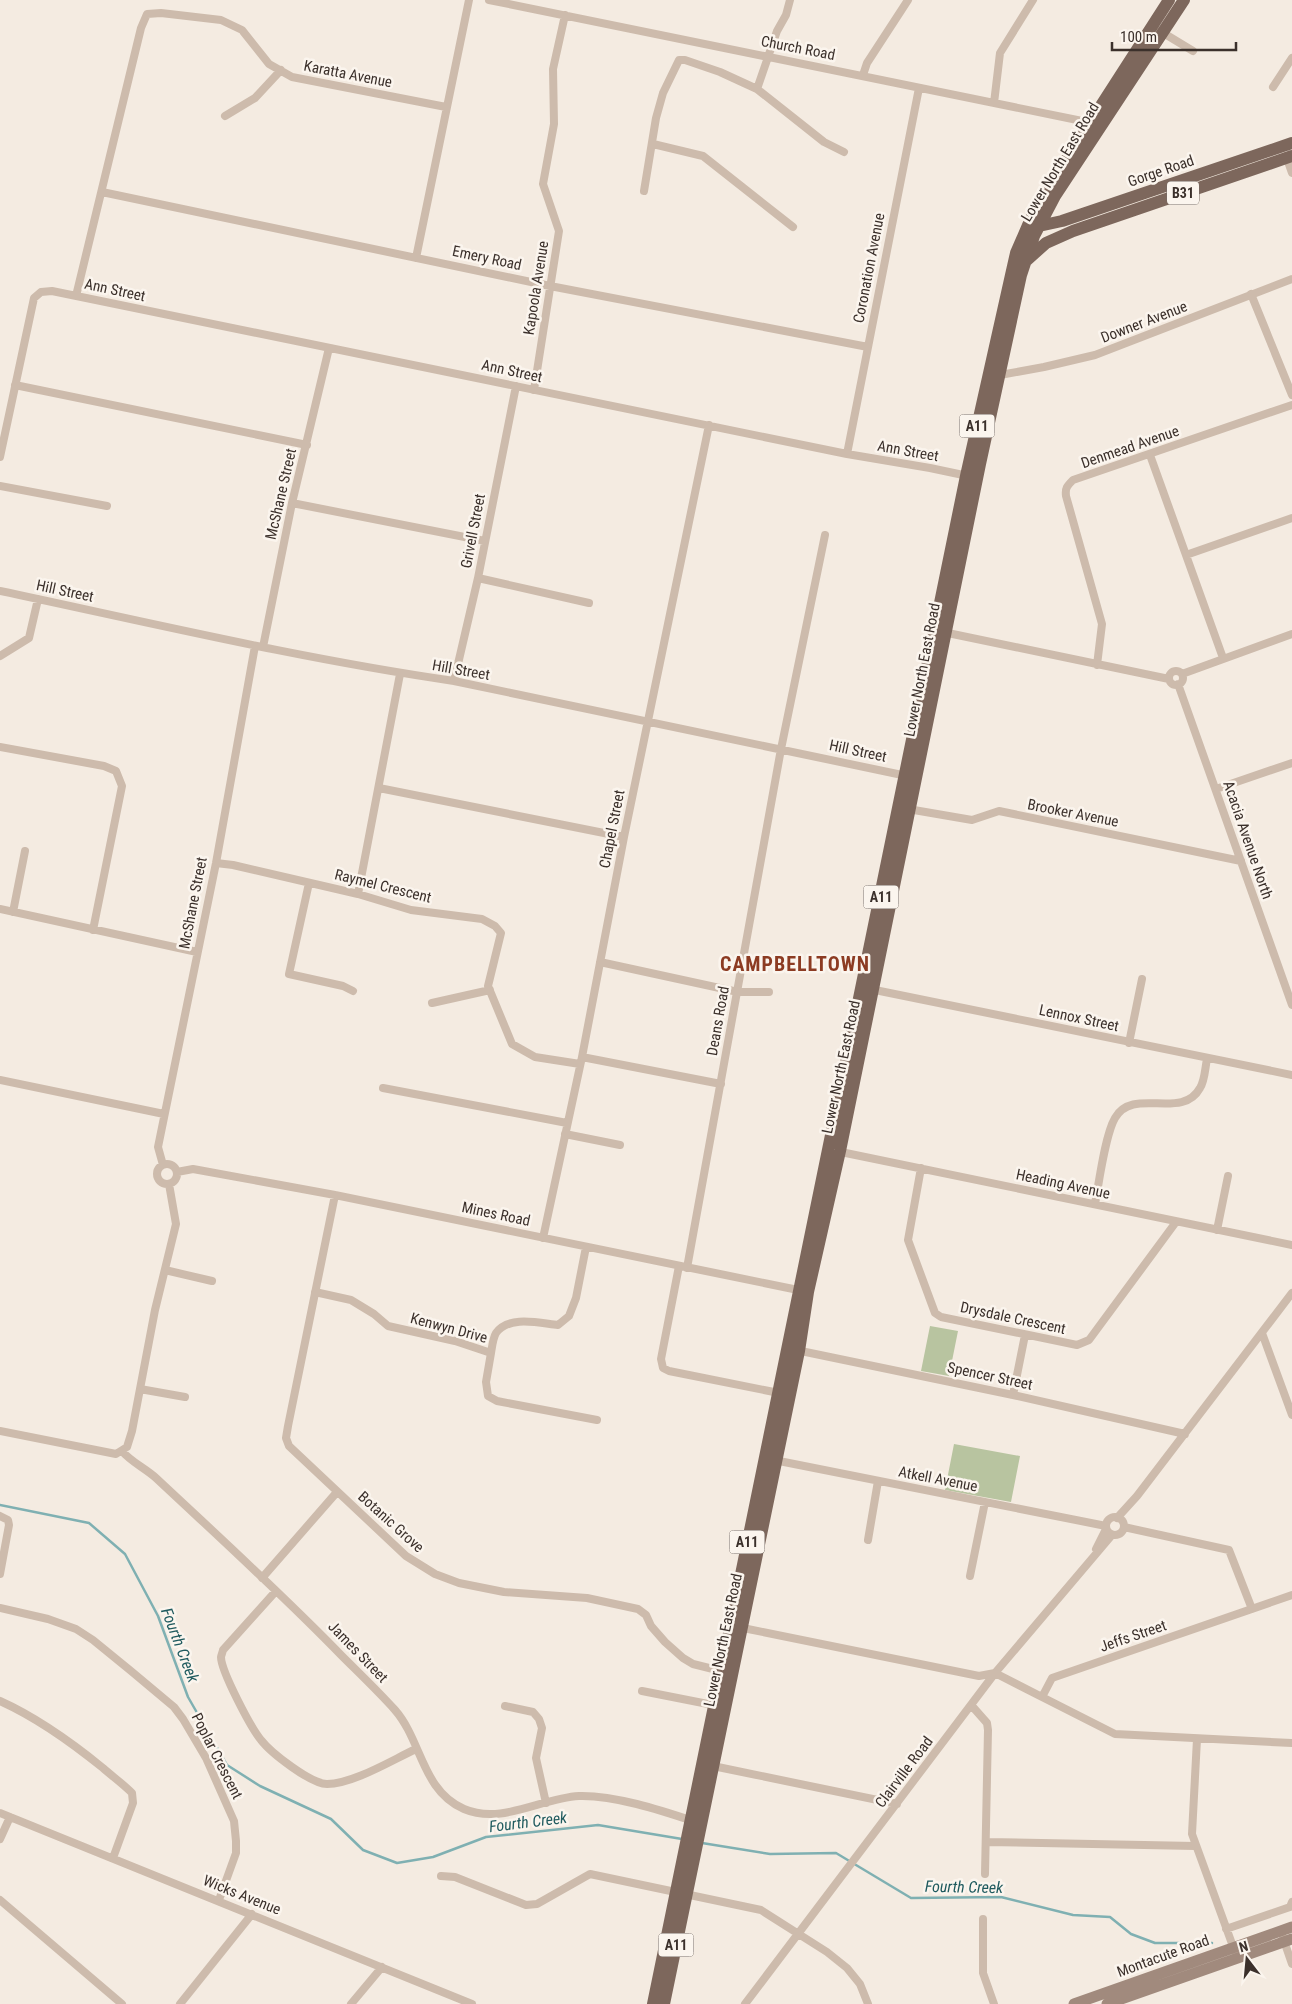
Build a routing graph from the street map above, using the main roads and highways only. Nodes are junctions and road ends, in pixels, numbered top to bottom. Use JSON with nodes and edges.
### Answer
{"nodes":[{"id":1,"x":1169,"y":0,"type":"edge"},
{"id":2,"x":1184,"y":0,"type":"edge"},
{"id":3,"x":1157,"y":29,"type":"junction"},
{"id":4,"x":1288,"y":151,"type":"edge"},
{"id":5,"x":1034,"y":225,"type":"junction"},
{"id":6,"x":1073,"y":231,"type":"junction"},
{"id":7,"x":1026,"y":262,"type":"junction"},
{"id":8,"x":972,"y":477,"type":"junction"},
{"id":9,"x":794,"y":1349,"type":"junction"},
{"id":10,"x":771,"y":1460,"type":"junction"},
{"id":11,"x":726,"y":1673,"type":"junction"},
{"id":12,"x":693,"y":1835,"type":"junction"},
{"id":13,"x":681,"y":1893,"type":"junction"},
{"id":14,"x":1287,"y":1935,"type":"edge"},
{"id":15,"x":1235,"y":1952,"type":"junction"},
{"id":16,"x":1079,"y":2003,"type":"edge"},
{"id":17,"x":652,"y":2004,"type":"edge"},
{"id":18,"x":664,"y":2004,"type":"edge"},
{"id":19,"x":1108,"y":2004,"type":"edge"}],
"edges":[{"from":1,"to":3,"type":"main road","name":"Lower North East Road","number":"A11"},
{"from":2,"to":3,"type":"main road","name":"Lower North East Road","number":"A11"},
{"from":3,"to":5,"type":"main road","name":"Lower North East Road","number":"A11"},
{"from":4,"to":5,"type":"main road","name":"Gorge Road","number":"B31"},
{"from":4,"to":6,"type":"main road","name":"Gorge Road","number":"B31"},
{"from":5,"to":6,"type":"main road","name":"Gorge Road","number":"B31"},
{"from":5,"to":7,"type":"main road","name":"Lower North East Road","number":"A11"},
{"from":5,"to":8,"type":"main road","name":"Lower North East Road","number":"A11"},
{"from":6,"to":7,"type":"main road","name":"Gorge Road","number":"B31"},
{"from":7,"to":8,"type":"main road","name":"Lower North East Road","number":"A11"},
{"from":8,"to":9,"type":"main road","name":"Lower North East Road","number":"A11"},
{"from":9,"to":10,"type":"main road","name":"Lower North East Road","number":"A11"},
{"from":9,"to":10,"type":"main road","name":"Lower North East Road","number":"A11"},
{"from":10,"to":11,"type":"main road","name":"Lower North East Road","number":"A11"},
{"from":11,"to":12,"type":"main road","name":"Lower North East Road","number":"A11"},
{"from":11,"to":12,"type":"main road","name":"Lower North East Road","number":"A11"},
{"from":12,"to":13,"type":"main road","name":"Lower North East Road","number":"A11"},
{"from":13,"to":17,"type":"main road","name":"Lower North East Road","number":"A11"},
{"from":13,"to":18,"type":"main road","name":"Lower North East Road","number":"A11"},
{"from":14,"to":15,"type":"main road","name":"Montacute Road"},
{"from":15,"to":16,"type":"main road","name":"Montacute Road"},
{"from":15,"to":19,"type":"main road","name":"Montacute Road"}]}
